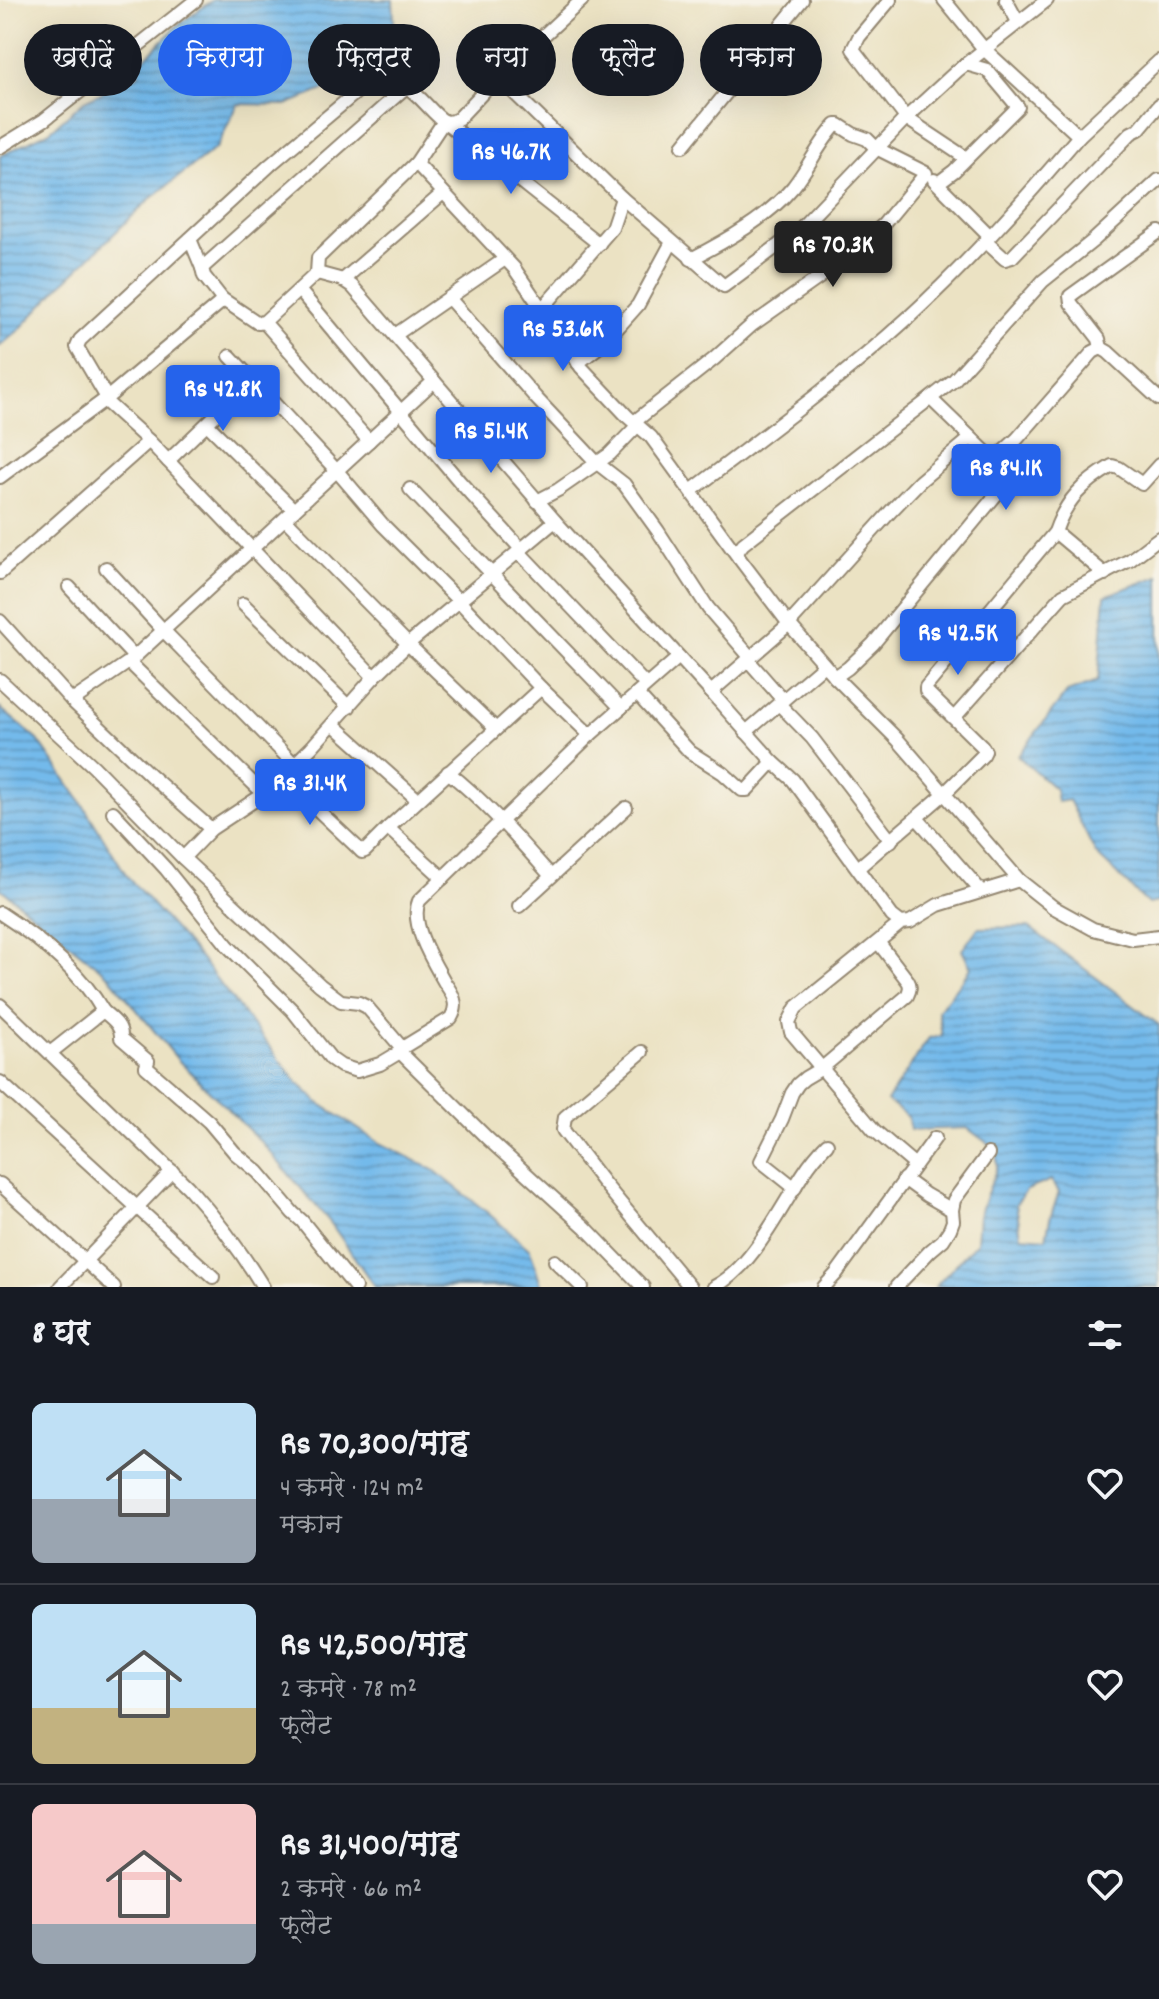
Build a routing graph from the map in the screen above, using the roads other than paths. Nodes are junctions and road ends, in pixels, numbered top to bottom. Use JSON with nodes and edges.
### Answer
{"nodes":[{"id":1,"x":196,"y":0,"type":"edge"},
{"id":2,"x":582,"y":0,"type":"edge"},
{"id":3,"x":802,"y":0,"type":"edge"},
{"id":4,"x":890,"y":0,"type":"edge"},
{"id":5,"x":944,"y":0,"type":"edge"},
{"id":6,"x":1006,"y":0,"type":"edge"},
{"id":7,"x":1047,"y":0,"type":"edge"},
{"id":8,"x":1018,"y":22,"type":"junction"},
{"id":9,"x":556,"y":24,"type":"edge"},
{"id":10,"x":984,"y":49,"type":"junction"},
{"id":11,"x":1159,"y":61,"type":"edge"},
{"id":12,"x":966,"y":64,"type":"junction"},
{"id":13,"x":352,"y":96,"type":"edge"},
{"id":14,"x":396,"y":96,"type":"edge"},
{"id":15,"x":418,"y":96,"type":"edge"},
{"id":16,"x":480,"y":96,"type":"edge"},
{"id":17,"x":517,"y":96,"type":"edge"},
{"id":18,"x":1159,"y":105,"type":"edge"},
{"id":19,"x":906,"y":118,"type":"junction"},
{"id":20,"x":444,"y":121,"type":"junction"},
{"id":21,"x":1079,"y":136,"type":"junction"},
{"id":22,"x":683,"y":146,"type":"dead end"},
{"id":23,"x":0,"y":147,"type":"edge"},
{"id":24,"x":876,"y":148,"type":"junction"},
{"id":25,"x":966,"y":158,"type":"junction"},
{"id":26,"x":416,"y":163,"type":"junction"},
{"id":27,"x":926,"y":173,"type":"junction"},
{"id":28,"x":1159,"y":180,"type":"edge"},
{"id":29,"x":938,"y":183,"type":"junction"},
{"id":30,"x":443,"y":193,"type":"junction"},
{"id":31,"x":622,"y":198,"type":"junction"},
{"id":32,"x":1159,"y":232,"type":"edge"},
{"id":33,"x":190,"y":239,"type":"junction"},
{"id":34,"x":988,"y":239,"type":"junction"},
{"id":35,"x":672,"y":242,"type":"junction"},
{"id":36,"x":599,"y":244,"type":"junction"},
{"id":37,"x":505,"y":259,"type":"junction"},
{"id":38,"x":691,"y":259,"type":"junction"},
{"id":39,"x":202,"y":268,"type":"junction"},
{"id":40,"x":317,"y":273,"type":"junction"},
{"id":41,"x":343,"y":280,"type":"junction"},
{"id":42,"x":299,"y":290,"type":"junction"},
{"id":43,"x":449,"y":298,"type":"junction"},
{"id":44,"x":222,"y":299,"type":"junction"},
{"id":45,"x":542,"y":309,"type":"junction"},
{"id":46,"x":264,"y":322,"type":"junction"},
{"id":47,"x":395,"y":335,"type":"junction"},
{"id":48,"x":1101,"y":348,"type":"junction"},
{"id":49,"x":230,"y":356,"type":"dead end"},
{"id":50,"x":578,"y":363,"type":"junction"},
{"id":51,"x":253,"y":379,"type":"junction"},
{"id":52,"x":434,"y":381,"type":"junction"},
{"id":53,"x":106,"y":399,"type":"junction"},
{"id":54,"x":931,"y":399,"type":"junction"},
{"id":55,"x":1159,"y":399,"type":"edge"},
{"id":56,"x":401,"y":411,"type":"junction"},
{"id":57,"x":207,"y":424,"type":"junction"},
{"id":58,"x":636,"y":424,"type":"junction"},
{"id":59,"x":971,"y":438,"type":"junction"},
{"id":60,"x":149,"y":441,"type":"junction"},
{"id":61,"x":369,"y":441,"type":"junction"},
{"id":62,"x":994,"y":460,"type":"junction"},
{"id":63,"x":168,"y":461,"type":"junction"},
{"id":64,"x":597,"y":463,"type":"junction"},
{"id":65,"x":1159,"y":465,"type":"edge"},
{"id":66,"x":337,"y":471,"type":"junction"},
{"id":67,"x":0,"y":477,"type":"edge"},
{"id":68,"x":410,"y":489,"type":"dead end"},
{"id":69,"x":691,"y":491,"type":"junction"},
{"id":70,"x":537,"y":501,"type":"junction"},
{"id":71,"x":289,"y":515,"type":"junction"},
{"id":72,"x":555,"y":521,"type":"junction"},
{"id":73,"x":1055,"y":532,"type":"junction"},
{"id":74,"x":1159,"y":539,"type":"edge"},
{"id":75,"x":252,"y":549,"type":"junction"},
{"id":76,"x":520,"y":551,"type":"junction"},
{"id":77,"x":739,"y":558,"type":"junction"},
{"id":78,"x":106,"y":568,"type":"dead end"},
{"id":79,"x":0,"y":573,"type":"edge"},
{"id":80,"x":492,"y":574,"type":"junction"},
{"id":81,"x":1105,"y":574,"type":"junction"},
{"id":82,"x":69,"y":587,"type":"dead end"},
{"id":83,"x":459,"y":601,"type":"junction"},
{"id":84,"x":243,"y":604,"type":"dead end"},
{"id":85,"x":0,"y":621,"type":"edge"},
{"id":86,"x":789,"y":624,"type":"junction"},
{"id":87,"x":163,"y":630,"type":"junction"},
{"id":88,"x":408,"y":644,"type":"junction"},
{"id":89,"x":679,"y":657,"type":"junction"},
{"id":90,"x":750,"y":659,"type":"junction"},
{"id":91,"x":132,"y":660,"type":"junction"},
{"id":92,"x":824,"y":665,"type":"junction"},
{"id":93,"x":374,"y":677,"type":"junction"},
{"id":94,"x":835,"y":677,"type":"junction"},
{"id":95,"x":0,"y":680,"type":"edge"},
{"id":96,"x":541,"y":688,"type":"junction"},
{"id":97,"x":642,"y":690,"type":"junction"},
{"id":98,"x":711,"y":692,"type":"junction"},
{"id":99,"x":72,"y":701,"type":"junction"},
{"id":100,"x":781,"y":702,"type":"junction"},
{"id":101,"x":349,"y":707,"type":"junction"},
{"id":102,"x":621,"y":708,"type":"junction"},
{"id":103,"x":954,"y":718,"type":"junction"},
{"id":104,"x":333,"y":724,"type":"junction"},
{"id":105,"x":496,"y":729,"type":"junction"},
{"id":106,"x":746,"y":732,"type":"junction"},
{"id":107,"x":590,"y":735,"type":"junction"},
{"id":108,"x":773,"y":762,"type":"junction"},
{"id":109,"x":294,"y":764,"type":"junction"},
{"id":110,"x":448,"y":772,"type":"junction"},
{"id":111,"x":282,"y":776,"type":"junction"},
{"id":112,"x":264,"y":794,"type":"junction"},
{"id":113,"x":944,"y":794,"type":"junction"},
{"id":114,"x":418,"y":800,"type":"junction"},
{"id":115,"x":626,"y":808,"type":"dead end"},
{"id":116,"x":113,"y":812,"type":"dead end"},
{"id":117,"x":917,"y":818,"type":"junction"},
{"id":118,"x":502,"y":820,"type":"junction"},
{"id":119,"x":388,"y":828,"type":"junction"},
{"id":120,"x":211,"y":829,"type":"junction"},
{"id":121,"x":891,"y":841,"type":"junction"},
{"id":122,"x":183,"y":858,"type":"junction"},
{"id":123,"x":858,"y":868,"type":"junction"},
{"id":124,"x":551,"y":876,"type":"junction"},
{"id":125,"x":443,"y":878,"type":"junction"},
{"id":126,"x":1019,"y":880,"type":"junction"},
{"id":127,"x":981,"y":891,"type":"junction"},
{"id":128,"x":519,"y":906,"type":"dead end"},
{"id":129,"x":0,"y":913,"type":"edge"},
{"id":130,"x":901,"y":923,"type":"junction"},
{"id":131,"x":1159,"y":936,"type":"edge"},
{"id":132,"x":878,"y":942,"type":"junction"},
{"id":133,"x":0,"y":1005,"type":"edge"},
{"id":134,"x":103,"y":1011,"type":"junction"},
{"id":135,"x":401,"y":1050,"type":"junction"},
{"id":136,"x":642,"y":1052,"type":"dead end"},
{"id":137,"x":50,"y":1053,"type":"junction"},
{"id":138,"x":822,"y":1068,"type":"junction"},
{"id":139,"x":0,"y":1082,"type":"edge"},
{"id":140,"x":935,"y":1138,"type":"dead end"},
{"id":141,"x":827,"y":1144,"type":"dead end"},
{"id":142,"x":988,"y":1154,"type":"dead end"},
{"id":143,"x":915,"y":1165,"type":"junction"},
{"id":144,"x":172,"y":1171,"type":"junction"},
{"id":145,"x":904,"y":1179,"type":"junction"},
{"id":146,"x":0,"y":1184,"type":"edge"},
{"id":147,"x":795,"y":1188,"type":"junction"},
{"id":148,"x":137,"y":1208,"type":"junction"},
{"id":149,"x":952,"y":1210,"type":"junction"},
{"id":150,"x":555,"y":1261,"type":"dead end"},
{"id":151,"x":84,"y":1262,"type":"junction"},
{"id":152,"x":213,"y":1277,"type":"dead end"},
{"id":153,"x":60,"y":1287,"type":"edge"},
{"id":154,"x":114,"y":1287,"type":"edge"},
{"id":155,"x":263,"y":1287,"type":"edge"},
{"id":156,"x":355,"y":1287,"type":"edge"},
{"id":157,"x":582,"y":1287,"type":"edge"},
{"id":158,"x":643,"y":1287,"type":"edge"},
{"id":159,"x":690,"y":1287,"type":"edge"},
{"id":160,"x":714,"y":1287,"type":"edge"},
{"id":161,"x":824,"y":1287,"type":"edge"},
{"id":162,"x":896,"y":1287,"type":"edge"}],
"edges":[{"from":1,"to":23,"type":"street"},
{"from":2,"to":9,"type":"street"},
{"from":3,"to":22,"type":"street"},
{"from":4,"to":19,"type":"street"},
{"from":5,"to":10,"type":"street"},
{"from":6,"to":8,"type":"street"},
{"from":7,"to":8,"type":"street"},
{"from":8,"to":10,"type":"street"},
{"from":10,"to":12,"type":"street"},
{"from":10,"to":21,"type":"street"},
{"from":11,"to":21,"type":"street"},
{"from":12,"to":19,"type":"street"},
{"from":12,"to":25,"type":"street"},
{"from":13,"to":33,"type":"street"},
{"from":14,"to":39,"type":"street"},
{"from":15,"to":20,"type":"street"},
{"from":16,"to":20,"type":"street"},
{"from":17,"to":31,"type":"street"},
{"from":18,"to":34,"type":"street"},
{"from":19,"to":24,"type":"street"},
{"from":19,"to":25,"type":"street"},
{"from":20,"to":26,"type":"street"},
{"from":20,"to":36,"type":"street"},
{"from":21,"to":34,"type":"street"},
{"from":24,"to":27,"type":"street"},
{"from":24,"to":38,"type":"street"},
{"from":24,"to":38,"type":"street"},
{"from":25,"to":29,"type":"street"},
{"from":26,"to":30,"type":"street"},
{"from":26,"to":40,"type":"street"},
{"from":27,"to":29,"type":"street"},
{"from":27,"to":58,"type":"street"},
{"from":28,"to":54,"type":"street"},
{"from":29,"to":34,"type":"street"},
{"from":30,"to":37,"type":"street"},
{"from":30,"to":41,"type":"street"},
{"from":31,"to":35,"type":"street"},
{"from":31,"to":36,"type":"street"},
{"from":32,"to":48,"type":"street"},
{"from":33,"to":39,"type":"street"},
{"from":33,"to":53,"type":"street"},
{"from":34,"to":69,"type":"street"},
{"from":35,"to":38,"type":"street"},
{"from":35,"to":50,"type":"street"},
{"from":36,"to":45,"type":"street"},
{"from":37,"to":43,"type":"street"},
{"from":37,"to":45,"type":"street"},
{"from":39,"to":44,"type":"street"},
{"from":40,"to":41,"type":"street"},
{"from":40,"to":42,"type":"street"},
{"from":41,"to":47,"type":"street"},
{"from":42,"to":46,"type":"street"},
{"from":42,"to":56,"type":"street"},
{"from":43,"to":47,"type":"street"},
{"from":43,"to":64,"type":"street"},
{"from":44,"to":46,"type":"street"},
{"from":44,"to":53,"type":"street"},
{"from":45,"to":50,"type":"street"},
{"from":46,"to":61,"type":"street"},
{"from":47,"to":52,"type":"street"},
{"from":48,"to":55,"type":"street"},
{"from":48,"to":62,"type":"street"},
{"from":49,"to":51,"type":"street"},
{"from":50,"to":58,"type":"street"},
{"from":51,"to":57,"type":"street"},
{"from":51,"to":66,"type":"street"},
{"from":52,"to":56,"type":"street"},
{"from":52,"to":70,"type":"street"},
{"from":53,"to":60,"type":"street"},
{"from":53,"to":67,"type":"street"},
{"from":54,"to":59,"type":"street"},
{"from":54,"to":77,"type":"street"},
{"from":56,"to":61,"type":"street"},
{"from":56,"to":76,"type":"street"},
{"from":57,"to":63,"type":"street"},
{"from":57,"to":71,"type":"street"},
{"from":58,"to":64,"type":"street"},
{"from":58,"to":69,"type":"street"},
{"from":59,"to":62,"type":"street"},
{"from":59,"to":86,"type":"street"},
{"from":60,"to":63,"type":"street"},
{"from":60,"to":79,"type":"street"},
{"from":61,"to":66,"type":"street"},
{"from":62,"to":94,"type":"street"},
{"from":63,"to":75,"type":"street"},
{"from":64,"to":70,"type":"street"},
{"from":64,"to":90,"type":"street"},
{"from":65,"to":73,"type":"street"},
{"from":66,"to":71,"type":"street"},
{"from":66,"to":83,"type":"street"},
{"from":68,"to":80,"type":"street"},
{"from":69,"to":77,"type":"street"},
{"from":70,"to":72,"type":"street"},
{"from":71,"to":75,"type":"street"},
{"from":71,"to":88,"type":"street"},
{"from":72,"to":76,"type":"street"},
{"from":72,"to":89,"type":"street"},
{"from":73,"to":81,"type":"street"},
{"from":73,"to":103,"type":"street"},
{"from":74,"to":81,"type":"street"},
{"from":75,"to":87,"type":"street"},
{"from":75,"to":93,"type":"street"},
{"from":76,"to":80,"type":"street"},
{"from":76,"to":97,"type":"street"},
{"from":77,"to":86,"type":"street"},
{"from":78,"to":87,"type":"street"},
{"from":80,"to":83,"type":"street"},
{"from":80,"to":102,"type":"street"},
{"from":81,"to":103,"type":"street"},
{"from":82,"to":91,"type":"street"},
{"from":83,"to":88,"type":"street"},
{"from":83,"to":96,"type":"street"},
{"from":84,"to":101,"type":"street"},
{"from":85,"to":99,"type":"street"},
{"from":86,"to":90,"type":"street"},
{"from":86,"to":92,"type":"street"},
{"from":87,"to":91,"type":"street"},
{"from":87,"to":109,"type":"street"},
{"from":88,"to":93,"type":"street"},
{"from":88,"to":105,"type":"street"},
{"from":89,"to":97,"type":"street"},
{"from":89,"to":98,"type":"street"},
{"from":90,"to":98,"type":"street"},
{"from":90,"to":100,"type":"street"},
{"from":91,"to":99,"type":"street"},
{"from":91,"to":112,"type":"street"},
{"from":92,"to":94,"type":"street"},
{"from":92,"to":100,"type":"street"},
{"from":93,"to":101,"type":"street"},
{"from":94,"to":113,"type":"street"},
{"from":95,"to":122,"type":"street"},
{"from":96,"to":105,"type":"street"},
{"from":96,"to":107,"type":"street"},
{"from":97,"to":102,"type":"street"},
{"from":97,"to":108,"type":"street"},
{"from":98,"to":106,"type":"street"},
{"from":99,"to":120,"type":"street"},
{"from":100,"to":106,"type":"street"},
{"from":100,"to":121,"type":"street"},
{"from":101,"to":104,"type":"street"},
{"from":102,"to":107,"type":"street"},
{"from":103,"to":113,"type":"street"},
{"from":104,"to":109,"type":"street"},
{"from":104,"to":114,"type":"street"},
{"from":105,"to":110,"type":"street"},
{"from":106,"to":108,"type":"street"},
{"from":107,"to":118,"type":"street"},
{"from":108,"to":123,"type":"street"},
{"from":109,"to":111,"type":"street"},
{"from":110,"to":114,"type":"street"},
{"from":110,"to":118,"type":"street"},
{"from":111,"to":112,"type":"street"},
{"from":111,"to":119,"type":"street"},
{"from":112,"to":120,"type":"street"},
{"from":113,"to":117,"type":"street"},
{"from":113,"to":126,"type":"street"},
{"from":114,"to":119,"type":"street"},
{"from":115,"to":124,"type":"street"},
{"from":116,"to":135,"type":"street"},
{"from":117,"to":121,"type":"street"},
{"from":117,"to":127,"type":"street"},
{"from":118,"to":124,"type":"street"},
{"from":118,"to":125,"type":"street"},
{"from":119,"to":125,"type":"street"},
{"from":120,"to":122,"type":"street"},
{"from":121,"to":123,"type":"street"},
{"from":122,"to":135,"type":"street"},
{"from":123,"to":130,"type":"street"},
{"from":124,"to":128,"type":"street"},
{"from":125,"to":135,"type":"street"},
{"from":126,"to":127,"type":"street"},
{"from":126,"to":131,"type":"street"},
{"from":127,"to":130,"type":"street"},
{"from":129,"to":134,"type":"street"},
{"from":130,"to":132,"type":"street"},
{"from":132,"to":138,"type":"street"},
{"from":132,"to":138,"type":"street"},
{"from":133,"to":137,"type":"street"},
{"from":134,"to":137,"type":"street"},
{"from":134,"to":156,"type":"street"},
{"from":135,"to":158,"type":"street"},
{"from":136,"to":159,"type":"street"},
{"from":137,"to":144,"type":"street"},
{"from":138,"to":143,"type":"street"},
{"from":138,"to":147,"type":"street"},
{"from":139,"to":148,"type":"street"},
{"from":140,"to":143,"type":"street"},
{"from":141,"to":147,"type":"street"},
{"from":142,"to":149,"type":"street"},
{"from":143,"to":145,"type":"street"},
{"from":144,"to":148,"type":"street"},
{"from":144,"to":155,"type":"street"},
{"from":145,"to":149,"type":"street"},
{"from":145,"to":161,"type":"street"},
{"from":146,"to":151,"type":"street"},
{"from":147,"to":160,"type":"street"},
{"from":148,"to":151,"type":"street"},
{"from":148,"to":152,"type":"street"},
{"from":149,"to":162,"type":"street"},
{"from":150,"to":157,"type":"street"},
{"from":151,"to":153,"type":"street"},
{"from":151,"to":154,"type":"street"}]}
